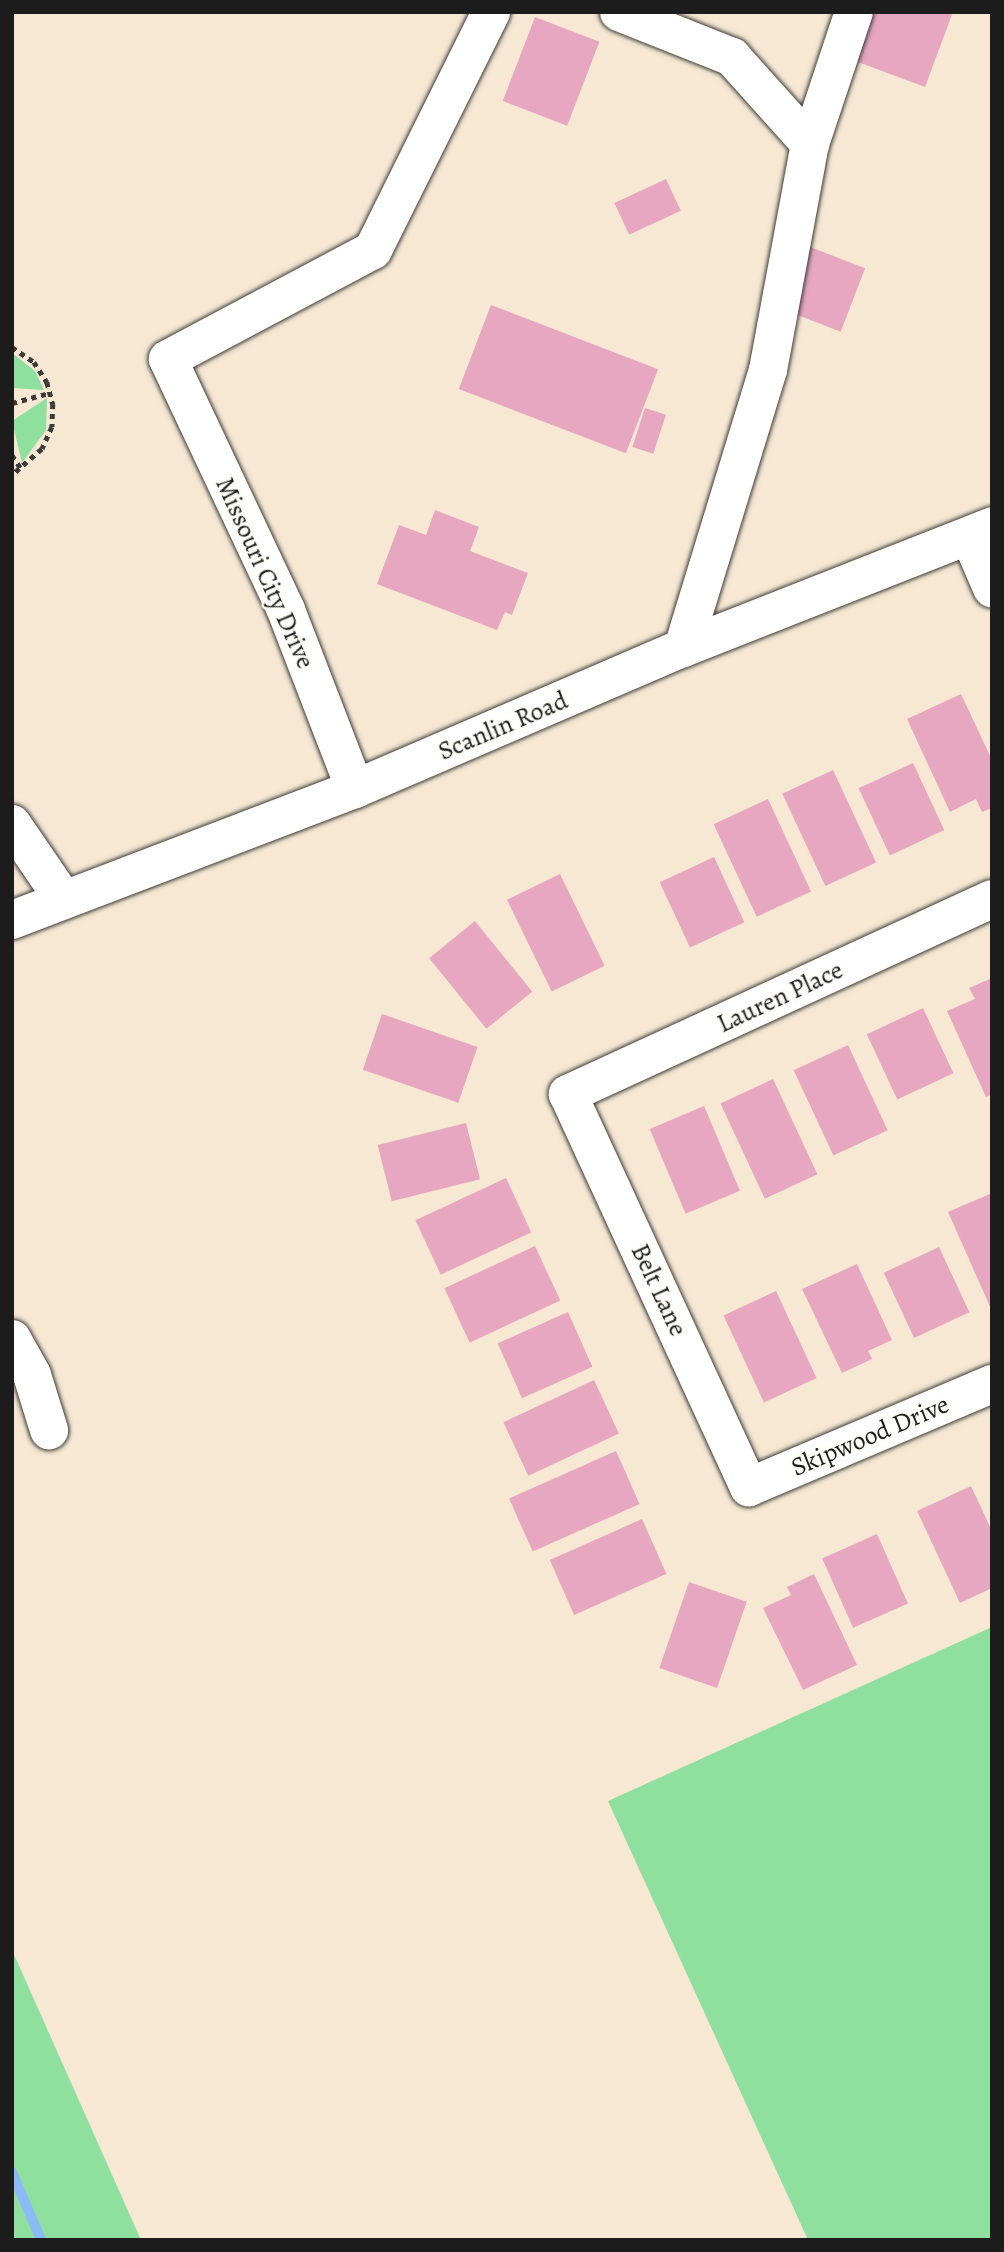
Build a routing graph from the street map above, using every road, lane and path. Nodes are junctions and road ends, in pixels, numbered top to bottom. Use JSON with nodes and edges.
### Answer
{"nodes":[{"id":1,"x":491,"y":12,"type":"edge"},
{"id":2,"x":619,"y":12,"type":"edge"},
{"id":3,"x":854,"y":12,"type":"edge"},
{"id":4,"x":810,"y":144,"type":"junction"},
{"id":5,"x":12,"y":347,"type":"edge"},
{"id":6,"x":50,"y":393,"type":"junction"},
{"id":7,"x":12,"y":404,"type":"edge"},
{"id":8,"x":12,"y":455,"type":"edge"},
{"id":9,"x":22,"y":470,"type":"junction"},
{"id":10,"x":12,"y":475,"type":"edge"},
{"id":11,"x":981,"y":531,"type":"edge"},
{"id":12,"x":992,"y":588,"type":"edge"},
{"id":13,"x":683,"y":648,"type":"junction"},
{"id":14,"x":355,"y":789,"type":"junction"},
{"id":15,"x":12,"y":824,"type":"edge"},
{"id":16,"x":992,"y":899,"type":"edge"},
{"id":17,"x":64,"y":900,"type":"junction"},
{"id":18,"x":12,"y":920,"type":"edge"},
{"id":19,"x":568,"y":1094,"type":"joint"},
{"id":20,"x":12,"y":1339,"type":"edge"},
{"id":21,"x":992,"y":1384,"type":"edge"},
{"id":22,"x":49,"y":1430,"type":"dead end"},
{"id":23,"x":749,"y":1487,"type":"joint"}],
"edges":[{"from":1,"to":14,"type":"street","name":"Missouri City Drive"},
{"from":2,"to":4,"type":"street"},
{"from":3,"to":4,"type":"street"},
{"from":4,"to":13,"type":"street"},
{"from":5,"to":6,"type":"path"},
{"from":6,"to":7,"type":"path"},
{"from":6,"to":9,"type":"path"},
{"from":8,"to":9,"type":"path"},
{"from":9,"to":10,"type":"path"},
{"from":11,"to":12,"type":"street"},
{"from":11,"to":13,"type":"street","name":"Scanlin Road"},
{"from":13,"to":14,"type":"street","name":"Scanlin Road"},
{"from":14,"to":17,"type":"street","name":"Scanlin Road"},
{"from":15,"to":17,"type":"street"},
{"from":16,"to":19,"type":"street","name":"Lauren Place"},
{"from":17,"to":18,"type":"street","name":"Scanlin Road"},
{"from":19,"to":23,"type":"street","name":"Belt Lane"},
{"from":20,"to":22,"type":"street"},
{"from":21,"to":23,"type":"street","name":"Skipwood Drive"}]}
